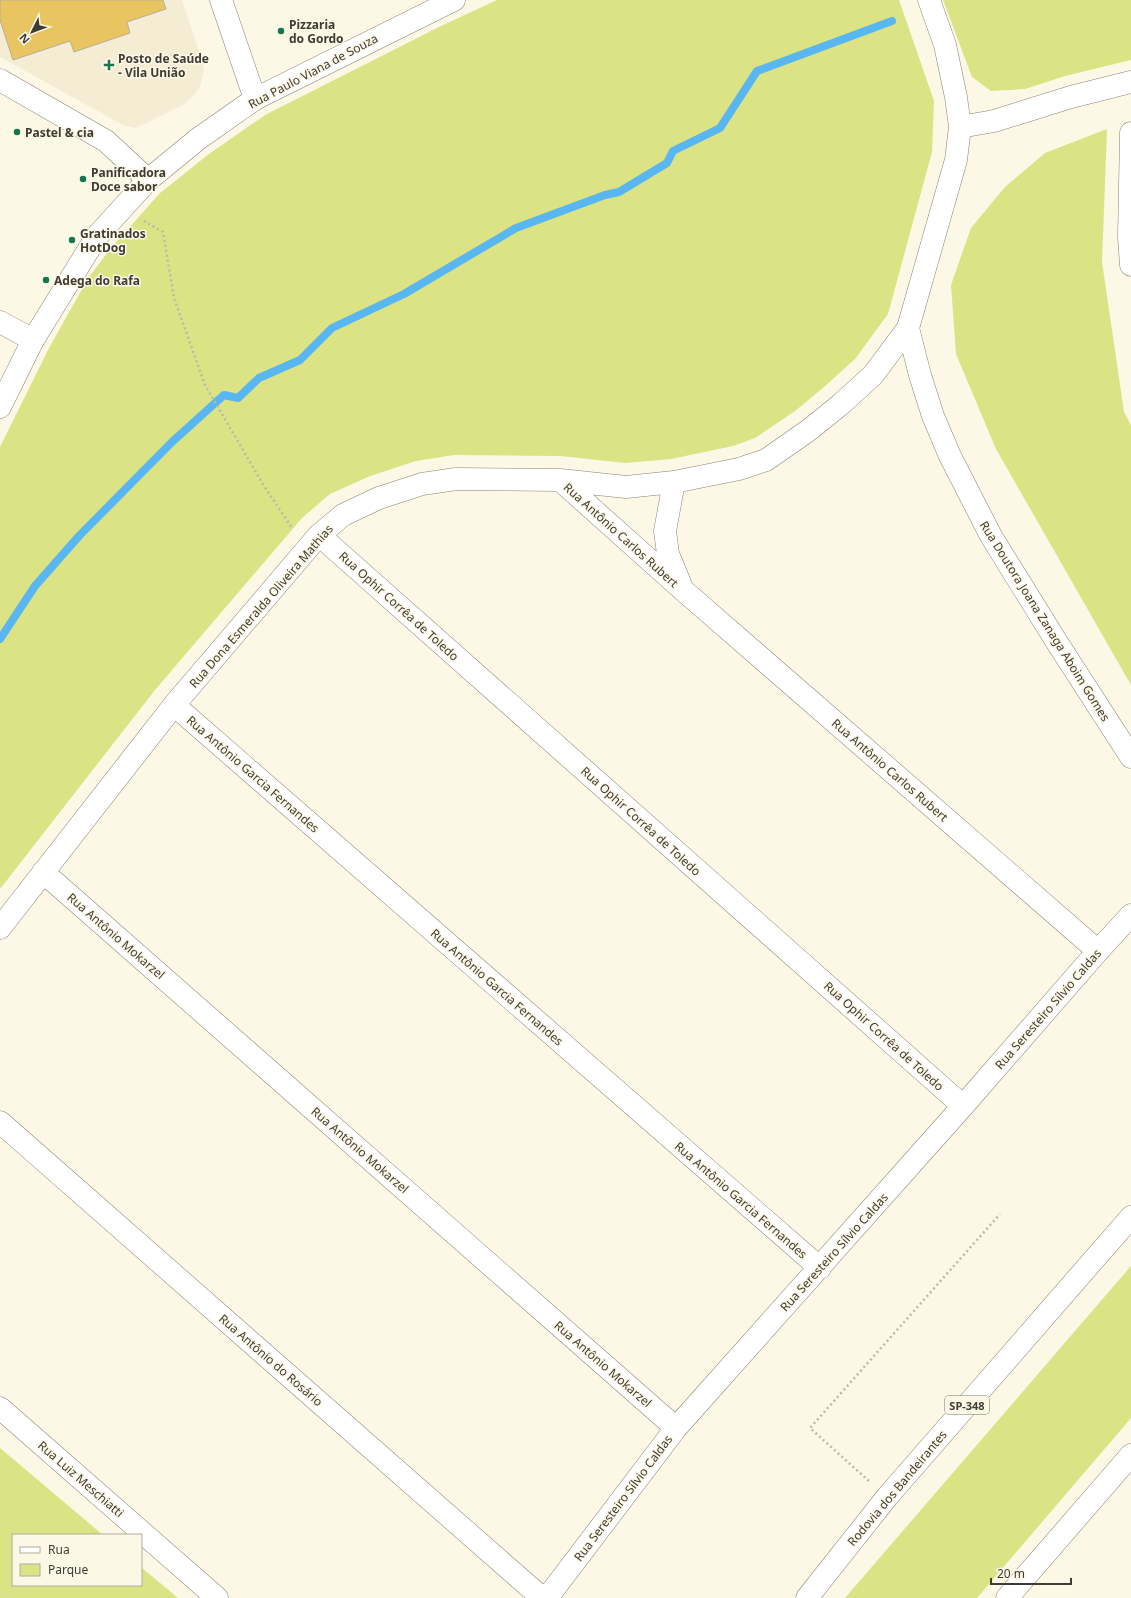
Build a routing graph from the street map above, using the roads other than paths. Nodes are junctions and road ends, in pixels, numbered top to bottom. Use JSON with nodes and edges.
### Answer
{"nodes":[{"id":1,"x":221,"y":0,"type":"edge"},
{"id":2,"x":454,"y":0,"type":"edge"},
{"id":3,"x":929,"y":0,"type":"edge"},
{"id":4,"x":0,"y":80,"type":"edge"},
{"id":5,"x":1131,"y":82,"type":"edge"},
{"id":6,"x":256,"y":99,"type":"junction"},
{"id":7,"x":960,"y":127,"type":"junction"},
{"id":8,"x":1131,"y":133,"type":"edge"},
{"id":9,"x":148,"y":180,"type":"junction"},
{"id":10,"x":1131,"y":265,"type":"edge"},
{"id":11,"x":0,"y":322,"type":"edge"},
{"id":12,"x":908,"y":328,"type":"junction"},
{"id":13,"x":33,"y":340,"type":"junction"},
{"id":14,"x":0,"y":407,"type":"edge"},
{"id":15,"x":560,"y":480,"type":"junction"},
{"id":16,"x":674,"y":482,"type":"junction"},
{"id":17,"x":313,"y":543,"type":"junction"},
{"id":18,"x":683,"y":590,"type":"junction"},
{"id":19,"x":174,"y":705,"type":"junction"},
{"id":20,"x":1131,"y":757,"type":"edge"},
{"id":21,"x":43,"y":872,"type":"junction"},
{"id":22,"x":1131,"y":916,"type":"edge"},
{"id":23,"x":0,"y":928,"type":"edge"},
{"id":24,"x":1098,"y":951,"type":"junction"},
{"id":25,"x":963,"y":1106,"type":"junction"},
{"id":26,"x":0,"y":1122,"type":"edge"},
{"id":27,"x":1131,"y":1217,"type":"edge"},
{"id":28,"x":820,"y":1268,"type":"junction"},
{"id":29,"x":0,"y":1408,"type":"edge"},
{"id":30,"x":676,"y":1428,"type":"junction"},
{"id":31,"x":1131,"y":1455,"type":"edge"},
{"id":32,"x":217,"y":1598,"type":"edge"},
{"id":33,"x":542,"y":1598,"type":"edge"},
{"id":34,"x":547,"y":1598,"type":"edge"},
{"id":35,"x":807,"y":1598,"type":"edge"},
{"id":36,"x":1007,"y":1598,"type":"edge"}],
"edges":[{"from":1,"to":6,"type":"main road"},
{"from":2,"to":6,"type":"main road","name":"Rua Paulo Viana de Souza"},
{"from":3,"to":7,"type":"main road"},
{"from":4,"to":9,"type":"main road"},
{"from":5,"to":7,"type":"main road"},
{"from":6,"to":9,"type":"main road","name":"Rua Paulo Viana de Souza"},
{"from":7,"to":12,"type":"main road"},
{"from":8,"to":10,"type":"main road"},
{"from":9,"to":13,"type":"main road","name":"Rua Paulo Viana de Souza"},
{"from":11,"to":13,"type":"main road"},
{"from":12,"to":16,"type":"main road","name":"Rua Dona Esmeralda Oliveira Mathias"},
{"from":12,"to":20,"type":"main road","name":"Rua Doutora Joana Zanaga Aboim Gomes"},
{"from":13,"to":14,"type":"main road","name":"Rua Paulo Viana de Souza"},
{"from":15,"to":16,"type":"main road","name":"Rua Dona Esmeralda Oliveira Mathias"},
{"from":15,"to":17,"type":"main road","name":"Rua Dona Esmeralda Oliveira Mathias"},
{"from":15,"to":18,"type":"main road","name":"Rua Antônio Carlos Rubert"},
{"from":16,"to":18,"type":"main road","name":"Rua Antônio Carlos Rubert"},
{"from":17,"to":19,"type":"main road","name":"Rua Dona Esmeralda Oliveira Mathias"},
{"from":17,"to":25,"type":"main road","name":"Rua Ophir Corrêa de Toledo"},
{"from":18,"to":24,"type":"main road","name":"Rua Antônio Carlos Rubert"},
{"from":19,"to":21,"type":"main road","name":"Rua Dona Esmeralda Oliveira Mathias"},
{"from":19,"to":28,"type":"main road","name":"Rua Antônio Garcia Fernandes"},
{"from":21,"to":23,"type":"main road","name":"Rua Dona Esmeralda Oliveira Mathias"},
{"from":21,"to":30,"type":"main road","name":"Rua Antônio Mokarzel"},
{"from":22,"to":24,"type":"main road","name":"Rua Seresteiro Sílvio Caldas"},
{"from":24,"to":25,"type":"main road","name":"Rua Seresteiro Sílvio Caldas"},
{"from":25,"to":28,"type":"main road","name":"Rua Seresteiro Sílvio Caldas"},
{"from":26,"to":33,"type":"main road","name":"Rua Antônio do Rosário"},
{"from":27,"to":35,"type":"main road","name":"Rodovia dos Bandeirantes","number":"SP-348"},
{"from":28,"to":30,"type":"main road","name":"Rua Seresteiro Sílvio Caldas"},
{"from":29,"to":32,"type":"main road","name":"Rua Luiz Meschiatti"},
{"from":30,"to":34,"type":"main road","name":"Rua Seresteiro Sílvio Caldas"},
{"from":31,"to":36,"type":"main road"}]}
